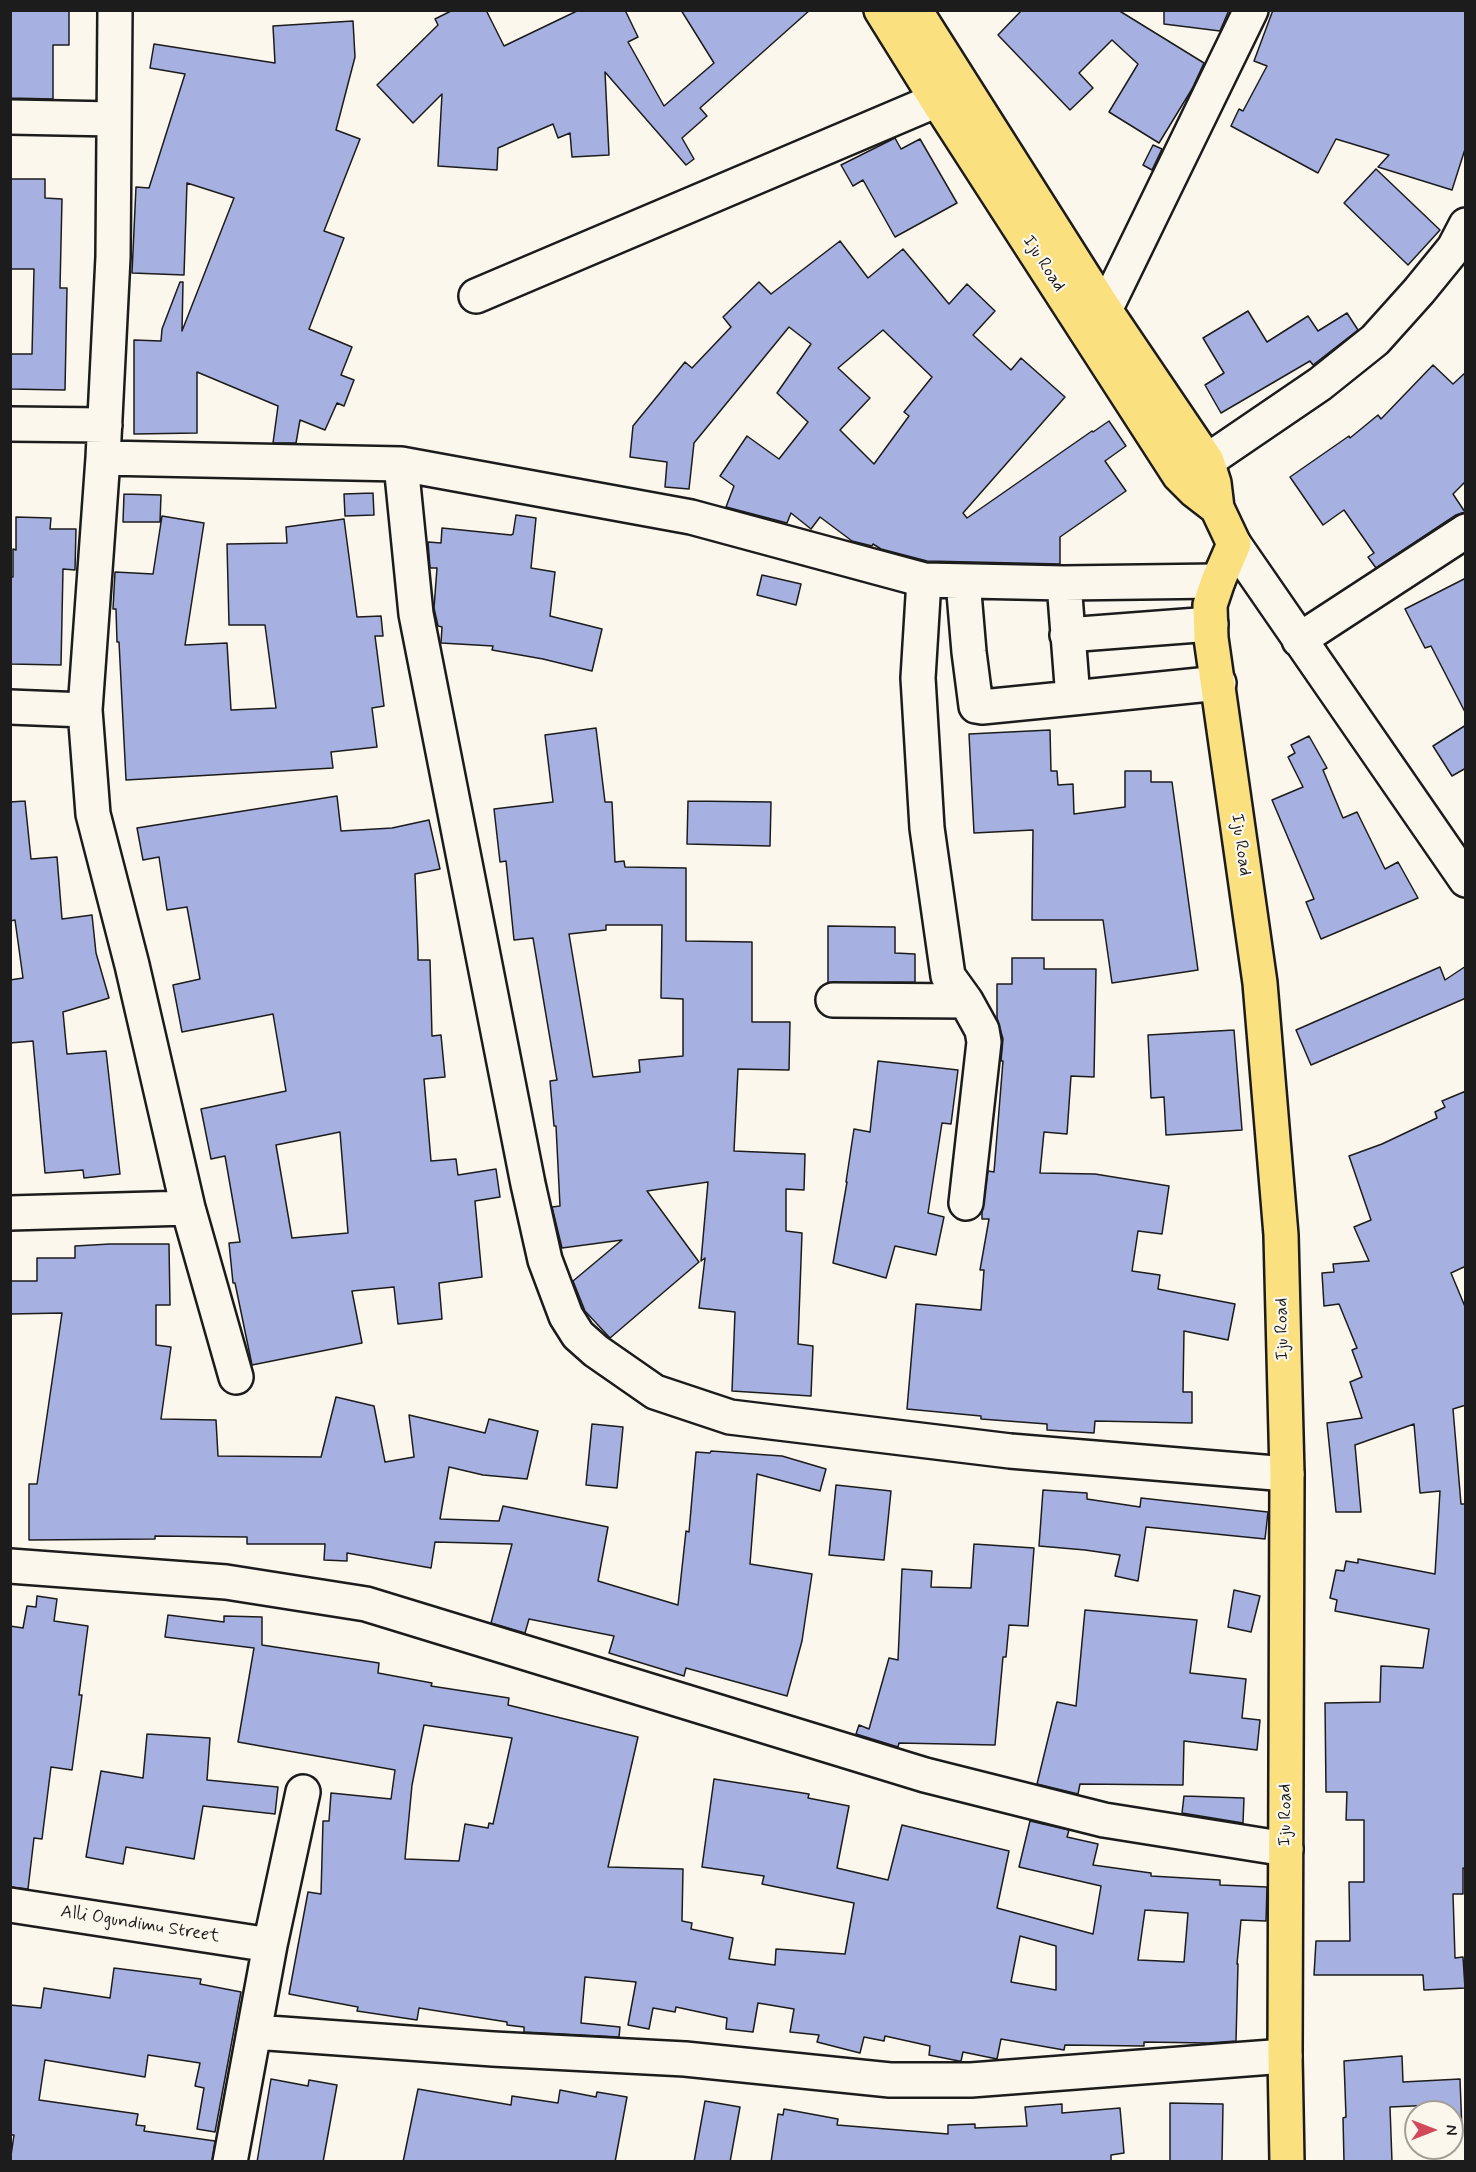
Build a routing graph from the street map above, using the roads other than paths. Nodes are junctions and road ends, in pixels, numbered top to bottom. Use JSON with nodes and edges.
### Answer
{"nodes":[{"id":1,"x":115,"y":10,"type":"edge"},
{"id":2,"x":881,"y":10,"type":"edge"},
{"id":3,"x":915,"y":10,"type":"edge"},
{"id":4,"x":1251,"y":10,"type":"edge"},
{"id":5,"x":937,"y":100,"type":"junction"},
{"id":6,"x":10,"y":117,"type":"edge"},
{"id":7,"x":114,"y":119,"type":"junction"},
{"id":8,"x":1466,"y":225,"type":"edge"},
{"id":9,"x":476,"y":296,"type":"dead end"},
{"id":10,"x":1105,"y":310,"type":"junction"},
{"id":11,"x":10,"y":424,"type":"edge"},
{"id":12,"x":105,"y":425,"type":"junction"},
{"id":13,"x":103,"y":458,"type":"junction"},
{"id":14,"x":400,"y":464,"type":"junction"},
{"id":15,"x":1193,"y":468,"type":"junction"},
{"id":16,"x":1466,"y":531,"type":"edge"},
{"id":17,"x":1234,"y":544,"type":"junction"},
{"id":18,"x":924,"y":580,"type":"junction"},
{"id":19,"x":963,"y":581,"type":"junction"},
{"id":20,"x":1218,"y":581,"type":"junction"},
{"id":21,"x":1064,"y":584,"type":"junction"},
{"id":22,"x":1211,"y":624,"type":"junction"},
{"id":23,"x":1067,"y":635,"type":"junction"},
{"id":24,"x":1299,"y":640,"type":"junction"},
{"id":25,"x":1219,"y":683,"type":"junction"},
{"id":26,"x":1072,"y":698,"type":"junction"},
{"id":27,"x":10,"y":707,"type":"edge"},
{"id":28,"x":85,"y":710,"type":"junction"},
{"id":29,"x":1466,"y":880,"type":"edge"},
{"id":30,"x":833,"y":1000,"type":"dead end"},
{"id":31,"x":966,"y":1001,"type":"junction"},
{"id":32,"x":966,"y":1203,"type":"dead end"},
{"id":33,"x":188,"y":1208,"type":"junction"},
{"id":34,"x":10,"y":1213,"type":"edge"},
{"id":35,"x":236,"y":1377,"type":"dead end"},
{"id":36,"x":1287,"y":1474,"type":"junction"},
{"id":37,"x":10,"y":1566,"type":"edge"},
{"id":38,"x":303,"y":1792,"type":"dead end"},
{"id":39,"x":1286,"y":1849,"type":"junction"},
{"id":40,"x":10,"y":1905,"type":"edge"},
{"id":41,"x":270,"y":1945,"type":"junction"},
{"id":42,"x":254,"y":2032,"type":"junction"},
{"id":43,"x":1285,"y":2056,"type":"junction"},
{"id":44,"x":230,"y":2162,"type":"edge"},
{"id":45,"x":1287,"y":2162,"type":"edge"}],
"edges":[{"from":1,"to":7,"type":"street"},
{"from":2,"to":5,"type":"main road","name":"Iju Road"},
{"from":3,"to":10,"type":"main road","name":"Iju Road"},
{"from":4,"to":10,"type":"street"},
{"from":5,"to":9,"type":"street"},
{"from":5,"to":15,"type":"main road","name":"Iju Road"},
{"from":6,"to":7,"type":"street"},
{"from":7,"to":12,"type":"street"},
{"from":8,"to":15,"type":"street"},
{"from":10,"to":15,"type":"main road","name":"Iju Road"},
{"from":11,"to":12,"type":"street"},
{"from":12,"to":13,"type":"street"},
{"from":13,"to":14,"type":"street"},
{"from":13,"to":28,"type":"street"},
{"from":14,"to":18,"type":"street"},
{"from":14,"to":36,"type":"street"},
{"from":15,"to":17,"type":"main road","name":"Iju Road"},
{"from":16,"to":24,"type":"street"},
{"from":17,"to":20,"type":"main road","name":"Iju Road"},
{"from":17,"to":24,"type":"street"},
{"from":18,"to":19,"type":"street"},
{"from":18,"to":31,"type":"street"},
{"from":19,"to":21,"type":"street"},
{"from":19,"to":26,"type":"street"},
{"from":20,"to":21,"type":"street"},
{"from":20,"to":22,"type":"main road","name":"Iju Road"},
{"from":21,"to":23,"type":"street"},
{"from":22,"to":23,"type":"street"},
{"from":22,"to":25,"type":"main road","name":"Iju Road"},
{"from":23,"to":26,"type":"street"},
{"from":24,"to":29,"type":"street"},
{"from":25,"to":26,"type":"street"},
{"from":25,"to":36,"type":"main road","name":"Iju Road"},
{"from":27,"to":28,"type":"street"},
{"from":28,"to":33,"type":"street"},
{"from":30,"to":31,"type":"street"},
{"from":31,"to":32,"type":"street"},
{"from":33,"to":34,"type":"street"},
{"from":33,"to":35,"type":"street"},
{"from":36,"to":39,"type":"main road","name":"Iju Road"},
{"from":37,"to":39,"type":"street"},
{"from":38,"to":41,"type":"street"},
{"from":39,"to":43,"type":"main road","name":"Iju Road"},
{"from":40,"to":41,"type":"street","name":"Alli Ogundimu Street"},
{"from":41,"to":42,"type":"street"},
{"from":42,"to":43,"type":"street"},
{"from":42,"to":44,"type":"street"},
{"from":43,"to":45,"type":"main road","name":"Iju Road"}]}
